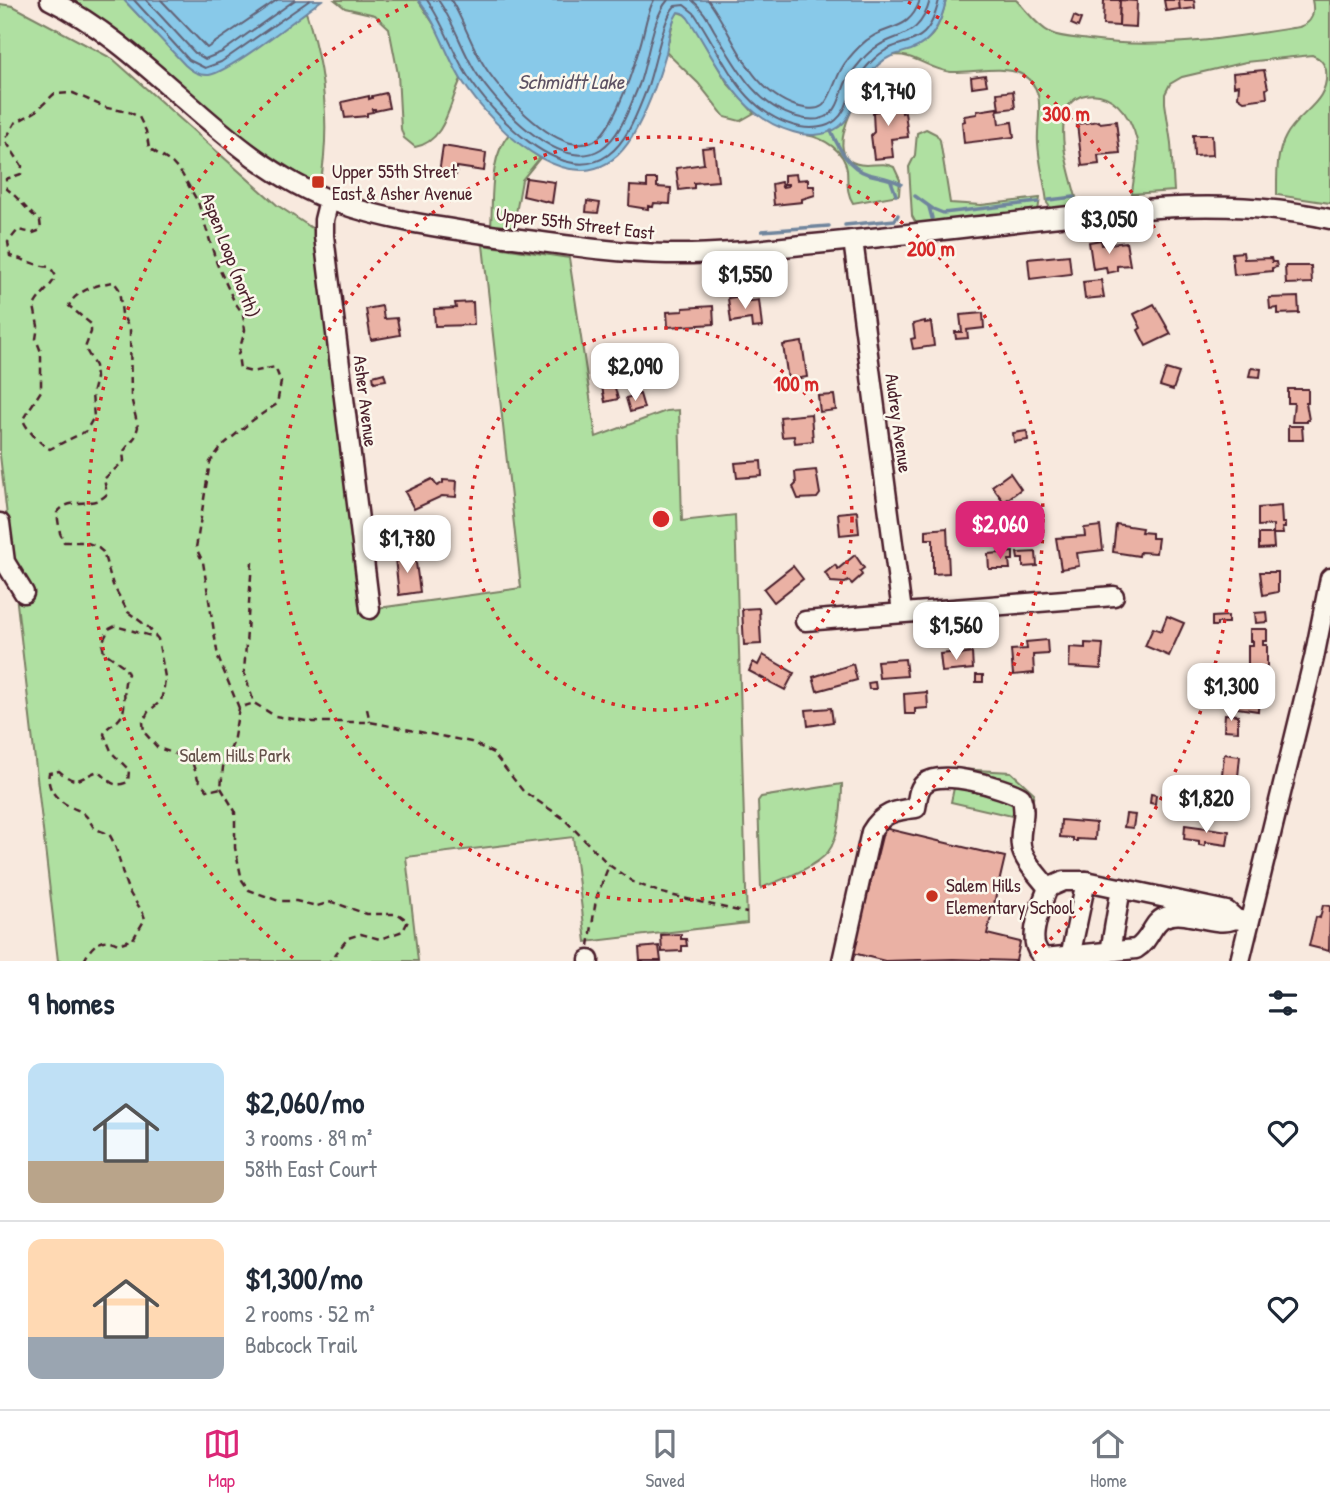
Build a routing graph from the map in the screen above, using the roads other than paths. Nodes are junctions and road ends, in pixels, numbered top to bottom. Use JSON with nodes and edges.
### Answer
{"nodes":[{"id":1,"x":50,"y":0,"type":"edge"},
{"id":2,"x":330,"y":200,"type":"junction"},
{"id":3,"x":1330,"y":219,"type":"edge"},
{"id":4,"x":853,"y":240,"type":"junction"},
{"id":5,"x":0,"y":523,"type":"edge"},
{"id":6,"x":1330,"y":578,"type":"edge"},
{"id":7,"x":24,"y":593,"type":"dead end"},
{"id":8,"x":1114,"y":596,"type":"dead end"},
{"id":9,"x":370,"y":609,"type":"dead end"},
{"id":10,"x":902,"y":612,"type":"junction"},
{"id":11,"x":805,"y":621,"type":"dead end"},
{"id":12,"x":1322,"y":659,"type":"edge"},
{"id":13,"x":1086,"y":881,"type":"junction"},
{"id":14,"x":1048,"y":888,"type":"junction"},
{"id":15,"x":1121,"y":888,"type":"junction"},
{"id":16,"x":1242,"y":921,"type":"junction"},
{"id":17,"x":1110,"y":952,"type":"junction"},
{"id":18,"x":1070,"y":957,"type":"junction"},
{"id":19,"x":1045,"y":959,"type":"edge"},
{"id":20,"x":842,"y":961,"type":"edge"},
{"id":21,"x":1240,"y":961,"type":"edge"}],
"edges":[{"from":1,"to":2,"type":"street","name":"Upper 55th Street East"},
{"from":2,"to":4,"type":"street","name":"Upper 55th Street East"},
{"from":2,"to":9,"type":"street","name":"Asher Avenue"},
{"from":3,"to":4,"type":"street","name":"Upper 55th Street East"},
{"from":4,"to":10,"type":"street","name":"Audrey Avenue"},
{"from":5,"to":7,"type":"street"},
{"from":6,"to":12,"type":"street"},
{"from":8,"to":10,"type":"street"},
{"from":10,"to":11,"type":"street"},
{"from":12,"to":16,"type":"street"},
{"from":13,"to":14,"type":"street"},
{"from":13,"to":15,"type":"street"},
{"from":13,"to":18,"type":"street"},
{"from":14,"to":19,"type":"street"},
{"from":14,"to":20,"type":"street"},
{"from":15,"to":16,"type":"street"},
{"from":15,"to":17,"type":"street"},
{"from":16,"to":17,"type":"street"},
{"from":16,"to":21,"type":"street"},
{"from":17,"to":18,"type":"street"},
{"from":18,"to":19,"type":"street"}]}
